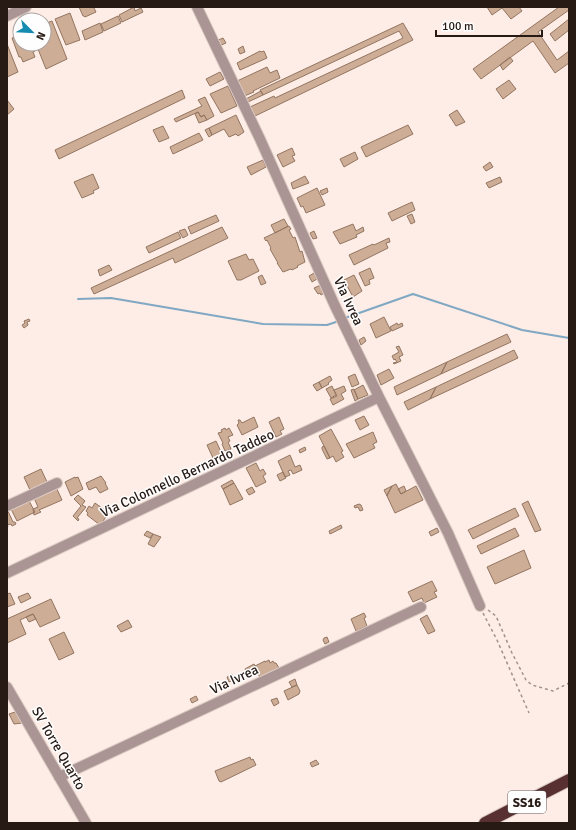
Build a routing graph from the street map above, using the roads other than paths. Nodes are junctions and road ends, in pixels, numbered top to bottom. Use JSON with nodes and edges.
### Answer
{"nodes":[{"id":1,"x":26,"y":7,"type":"edge"},
{"id":2,"x":196,"y":7,"type":"edge"},
{"id":3,"x":7,"y":16,"type":"edge"},
{"id":4,"x":378,"y":397,"type":"junction"},
{"id":5,"x":57,"y":483,"type":"dead end"},
{"id":6,"x":7,"y":506,"type":"edge"},
{"id":7,"x":7,"y":573,"type":"edge"},
{"id":8,"x":480,"y":606,"type":"dead end"},
{"id":9,"x":421,"y":607,"type":"dead end"},
{"id":10,"x":7,"y":687,"type":"edge"},
{"id":11,"x":59,"y":777,"type":"junction"},
{"id":12,"x":569,"y":780,"type":"edge"},
{"id":13,"x":569,"y":787,"type":"edge"},
{"id":14,"x":86,"y":823,"type":"edge"},
{"id":15,"x":485,"y":823,"type":"edge"},
{"id":16,"x":500,"y":823,"type":"edge"}],
"edges":[{"from":1,"to":3,"type":"street"},
{"from":2,"to":4,"type":"street","name":"Via Ivrea"},
{"from":4,"to":7,"type":"street","name":"Via Colonnello Bernardo Taddeo"},
{"from":4,"to":8,"type":"street","name":"Via Ivrea"},
{"from":5,"to":6,"type":"street"},
{"from":9,"to":11,"type":"street","name":"Via Ivrea"},
{"from":10,"to":11,"type":"street","name":"SV Torre Quarto"},
{"from":11,"to":14,"type":"street","name":"SV Torre Quarto"},
{"from":12,"to":15,"type":"highway","number":"SS16"},
{"from":13,"to":16,"type":"highway","number":"SS16"}]}
